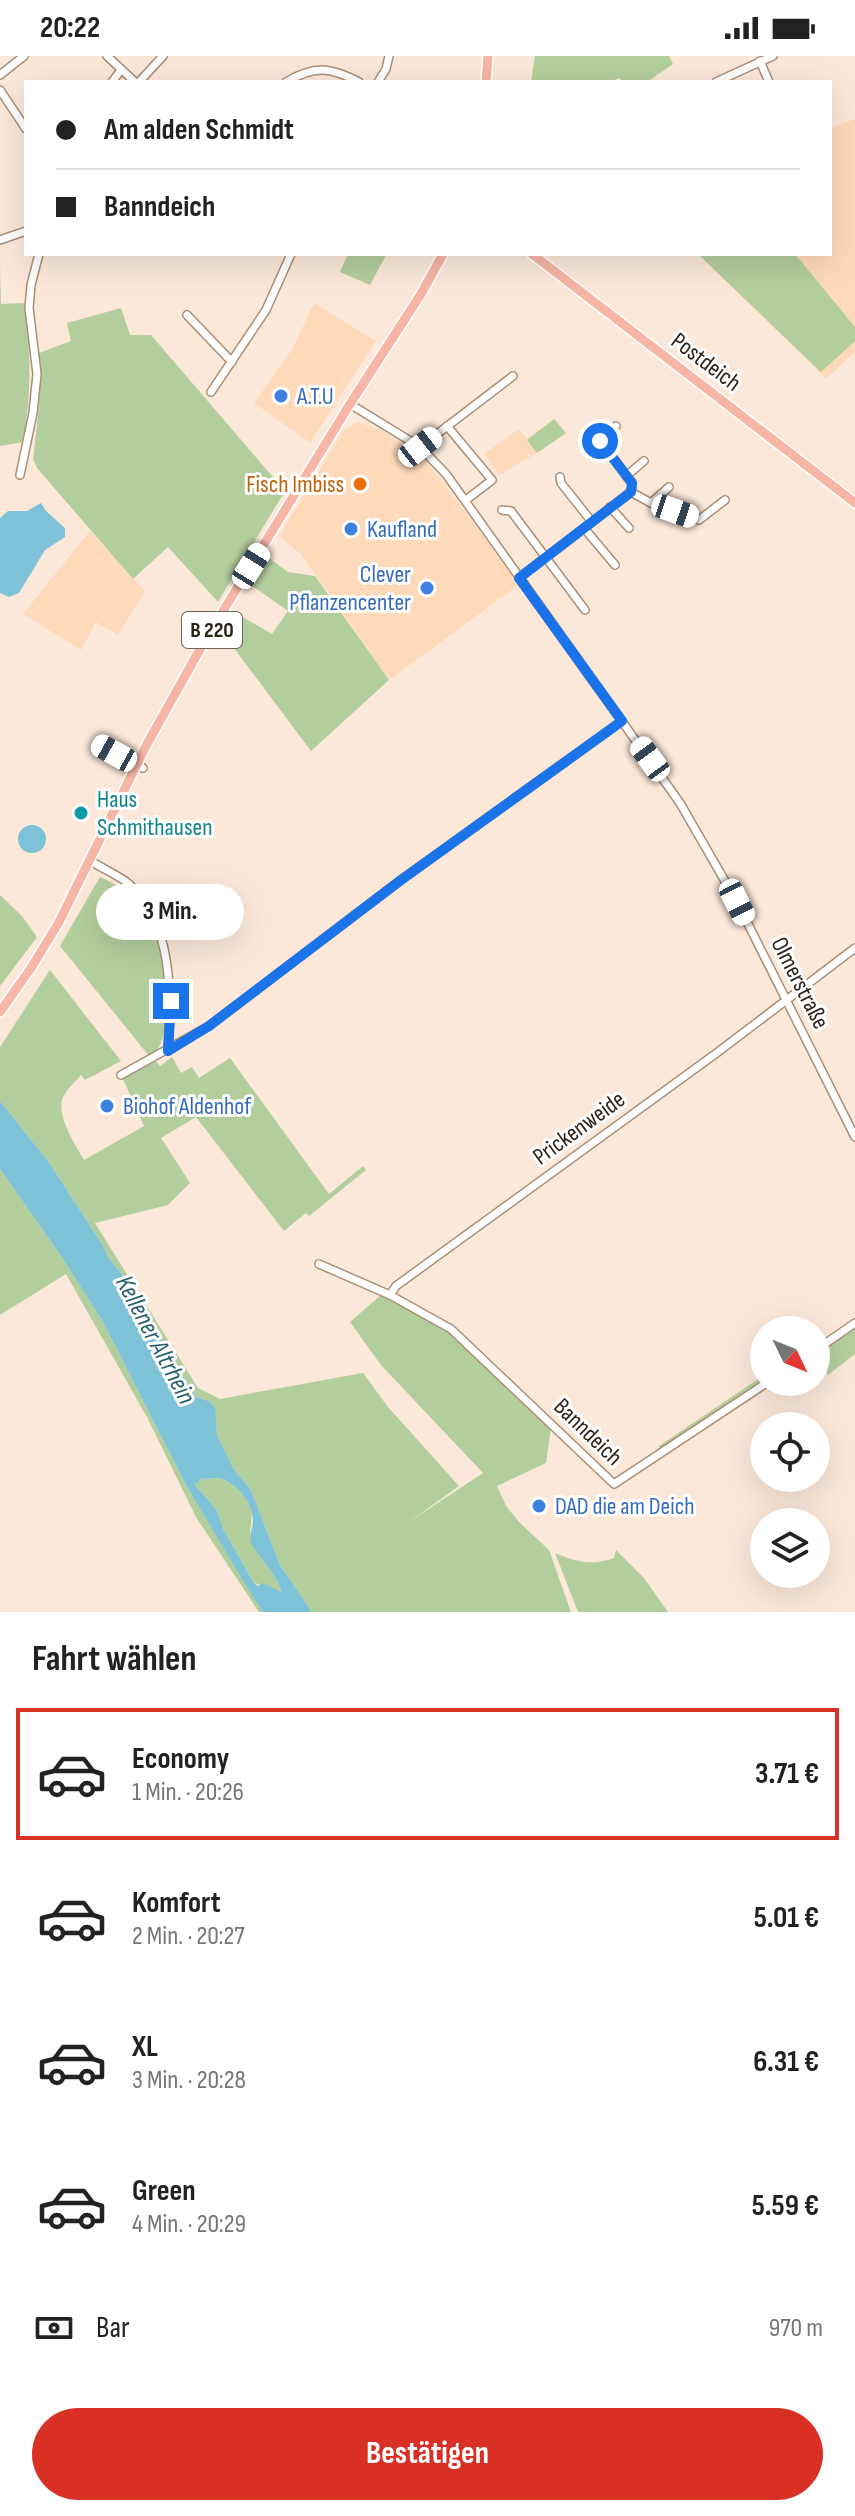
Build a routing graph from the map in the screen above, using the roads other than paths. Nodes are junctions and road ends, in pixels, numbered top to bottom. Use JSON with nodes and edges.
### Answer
{"nodes":[{"id":1,"x":24,"y":56,"type":"edge"},
{"id":2,"x":107,"y":56,"type":"edge"},
{"id":3,"x":163,"y":56,"type":"edge"},
{"id":4,"x":389,"y":56,"type":"edge"},
{"id":5,"x":488,"y":56,"type":"edge"},
{"id":6,"x":773,"y":56,"type":"edge"},
{"id":7,"x":760,"y":61,"type":"junction"},
{"id":8,"x":121,"y":70,"type":"junction"},
{"id":9,"x":0,"y":75,"type":"edge"},
{"id":10,"x":114,"y":80,"type":"edge"},
{"id":11,"x":134,"y":80,"type":"edge"},
{"id":12,"x":139,"y":80,"type":"edge"},
{"id":13,"x":289,"y":80,"type":"edge"},
{"id":14,"x":355,"y":80,"type":"edge"},
{"id":15,"x":379,"y":80,"type":"edge"},
{"id":16,"x":486,"y":80,"type":"edge"},
{"id":17,"x":720,"y":80,"type":"edge"},
{"id":18,"x":768,"y":80,"type":"edge"},
{"id":19,"x":0,"y":90,"type":"edge"},
{"id":20,"x":24,"y":126,"type":"edge"},
{"id":21,"x":24,"y":232,"type":"edge"},
{"id":22,"x":0,"y":240,"type":"edge"},
{"id":23,"x":38,"y":256,"type":"edge"},
{"id":24,"x":290,"y":256,"type":"edge"},
{"id":25,"x":442,"y":256,"type":"edge"},
{"id":26,"x":535,"y":256,"type":"edge"},
{"id":27,"x":187,"y":315,"type":"dead end"},
{"id":28,"x":232,"y":362,"type":"junction"},
{"id":29,"x":513,"y":376,"type":"dead end"},
{"id":30,"x":211,"y":392,"type":"dead end"},
{"id":31,"x":350,"y":404,"type":"junction"},
{"id":32,"x":447,"y":426,"type":"junction"},
{"id":33,"x":616,"y":426,"type":"dead end"},
{"id":34,"x":420,"y":447,"type":"junction"},
{"id":35,"x":644,"y":461,"type":"dead end"},
{"id":36,"x":20,"y":475,"type":"dead end"},
{"id":37,"x":626,"y":476,"type":"junction"},
{"id":38,"x":560,"y":477,"type":"dead end"},
{"id":39,"x":669,"y":487,"type":"dead end"},
{"id":40,"x":631,"y":492,"type":"junction"},
{"id":41,"x":466,"y":500,"type":"junction"},
{"id":42,"x":725,"y":500,"type":"dead end"},
{"id":43,"x":651,"y":503,"type":"junction"},
{"id":44,"x":855,"y":503,"type":"edge"},
{"id":45,"x":610,"y":507,"type":"junction"},
{"id":46,"x":502,"y":510,"type":"dead end"},
{"id":47,"x":592,"y":522,"type":"junction"},
{"id":48,"x":584,"y":528,"type":"junction"},
{"id":49,"x":629,"y":528,"type":"dead end"},
{"id":50,"x":545,"y":558,"type":"junction"},
{"id":51,"x":615,"y":565,"type":"dead end"},
{"id":52,"x":519,"y":578,"type":"junction"},
{"id":53,"x":585,"y":610,"type":"dead end"},
{"id":54,"x":622,"y":721,"type":"junction"},
{"id":55,"x":98,"y":744,"type":"dead end"},
{"id":56,"x":140,"y":767,"type":"junction"},
{"id":57,"x":91,"y":861,"type":"junction"},
{"id":58,"x":855,"y":948,"type":"edge"},
{"id":59,"x":787,"y":1000,"type":"junction"},
{"id":60,"x":0,"y":1012,"type":"edge"},
{"id":61,"x":168,"y":1051,"type":"junction"},
{"id":62,"x":121,"y":1075,"type":"dead end"},
{"id":63,"x":855,"y":1137,"type":"edge"},
{"id":64,"x":319,"y":1264,"type":"dead end"},
{"id":65,"x":390,"y":1295,"type":"junction"},
{"id":66,"x":855,"y":1323,"type":"edge"},
{"id":67,"x":830,"y":1340,"type":"edge"},
{"id":68,"x":750,"y":1394,"type":"edge"}],
"edges":[{"from":1,"to":9,"type":"street"},
{"from":2,"to":8,"type":"street"},
{"from":3,"to":12,"type":"street"},
{"from":4,"to":15,"type":"street"},
{"from":5,"to":16,"type":"main road"},
{"from":6,"to":7,"type":"street"},
{"from":7,"to":17,"type":"street"},
{"from":7,"to":18,"type":"street"},
{"from":8,"to":10,"type":"street"},
{"from":8,"to":11,"type":"street"},
{"from":13,"to":14,"type":"street"},
{"from":19,"to":20,"type":"street"},
{"from":21,"to":22,"type":"street"},
{"from":23,"to":36,"type":"street"},
{"from":24,"to":28,"type":"street"},
{"from":25,"to":31,"type":"main road","number":"B 220"},
{"from":26,"to":44,"type":"main road","name":"Postdeich"},
{"from":27,"to":28,"type":"street"},
{"from":28,"to":30,"type":"street"},
{"from":29,"to":32,"type":"street"},
{"from":31,"to":34,"type":"street","name":"Olmerstraße"},
{"from":31,"to":56,"type":"main road","number":"B 220"},
{"from":32,"to":34,"type":"street"},
{"from":32,"to":41,"type":"street"},
{"from":33,"to":37,"type":"street"},
{"from":34,"to":41,"type":"street","name":"Olmerstraße"},
{"from":35,"to":37,"type":"street"},
{"from":37,"to":40,"type":"street"},
{"from":38,"to":47,"type":"street"},
{"from":39,"to":43,"type":"street"},
{"from":40,"to":43,"type":"street"},
{"from":40,"to":45,"type":"street"},
{"from":41,"to":52,"type":"street","name":"Olmerstraße"},
{"from":42,"to":43,"type":"street"},
{"from":45,"to":47,"type":"street"},
{"from":45,"to":49,"type":"street"},
{"from":46,"to":50,"type":"street"},
{"from":47,"to":48,"type":"street"},
{"from":48,"to":50,"type":"street"},
{"from":48,"to":51,"type":"street"},
{"from":50,"to":52,"type":"street"},
{"from":50,"to":53,"type":"street"},
{"from":52,"to":54,"type":"street","name":"Olmerstraße"},
{"from":54,"to":59,"type":"street","name":"Olmerstraße"},
{"from":54,"to":61,"type":"street"},
{"from":55,"to":56,"type":"street"},
{"from":56,"to":57,"type":"main road","number":"B 220"},
{"from":57,"to":60,"type":"main road","number":"B 220"},
{"from":57,"to":61,"type":"street"},
{"from":58,"to":59,"type":"street","name":"Prickenweide"},
{"from":59,"to":63,"type":"street","name":"Olmerstraße"},
{"from":59,"to":65,"type":"street","name":"Prickenweide"},
{"from":61,"to":62,"type":"street"},
{"from":64,"to":65,"type":"street"},
{"from":65,"to":68,"type":"street","name":"Banndeich"},
{"from":66,"to":67,"type":"street"}]}
